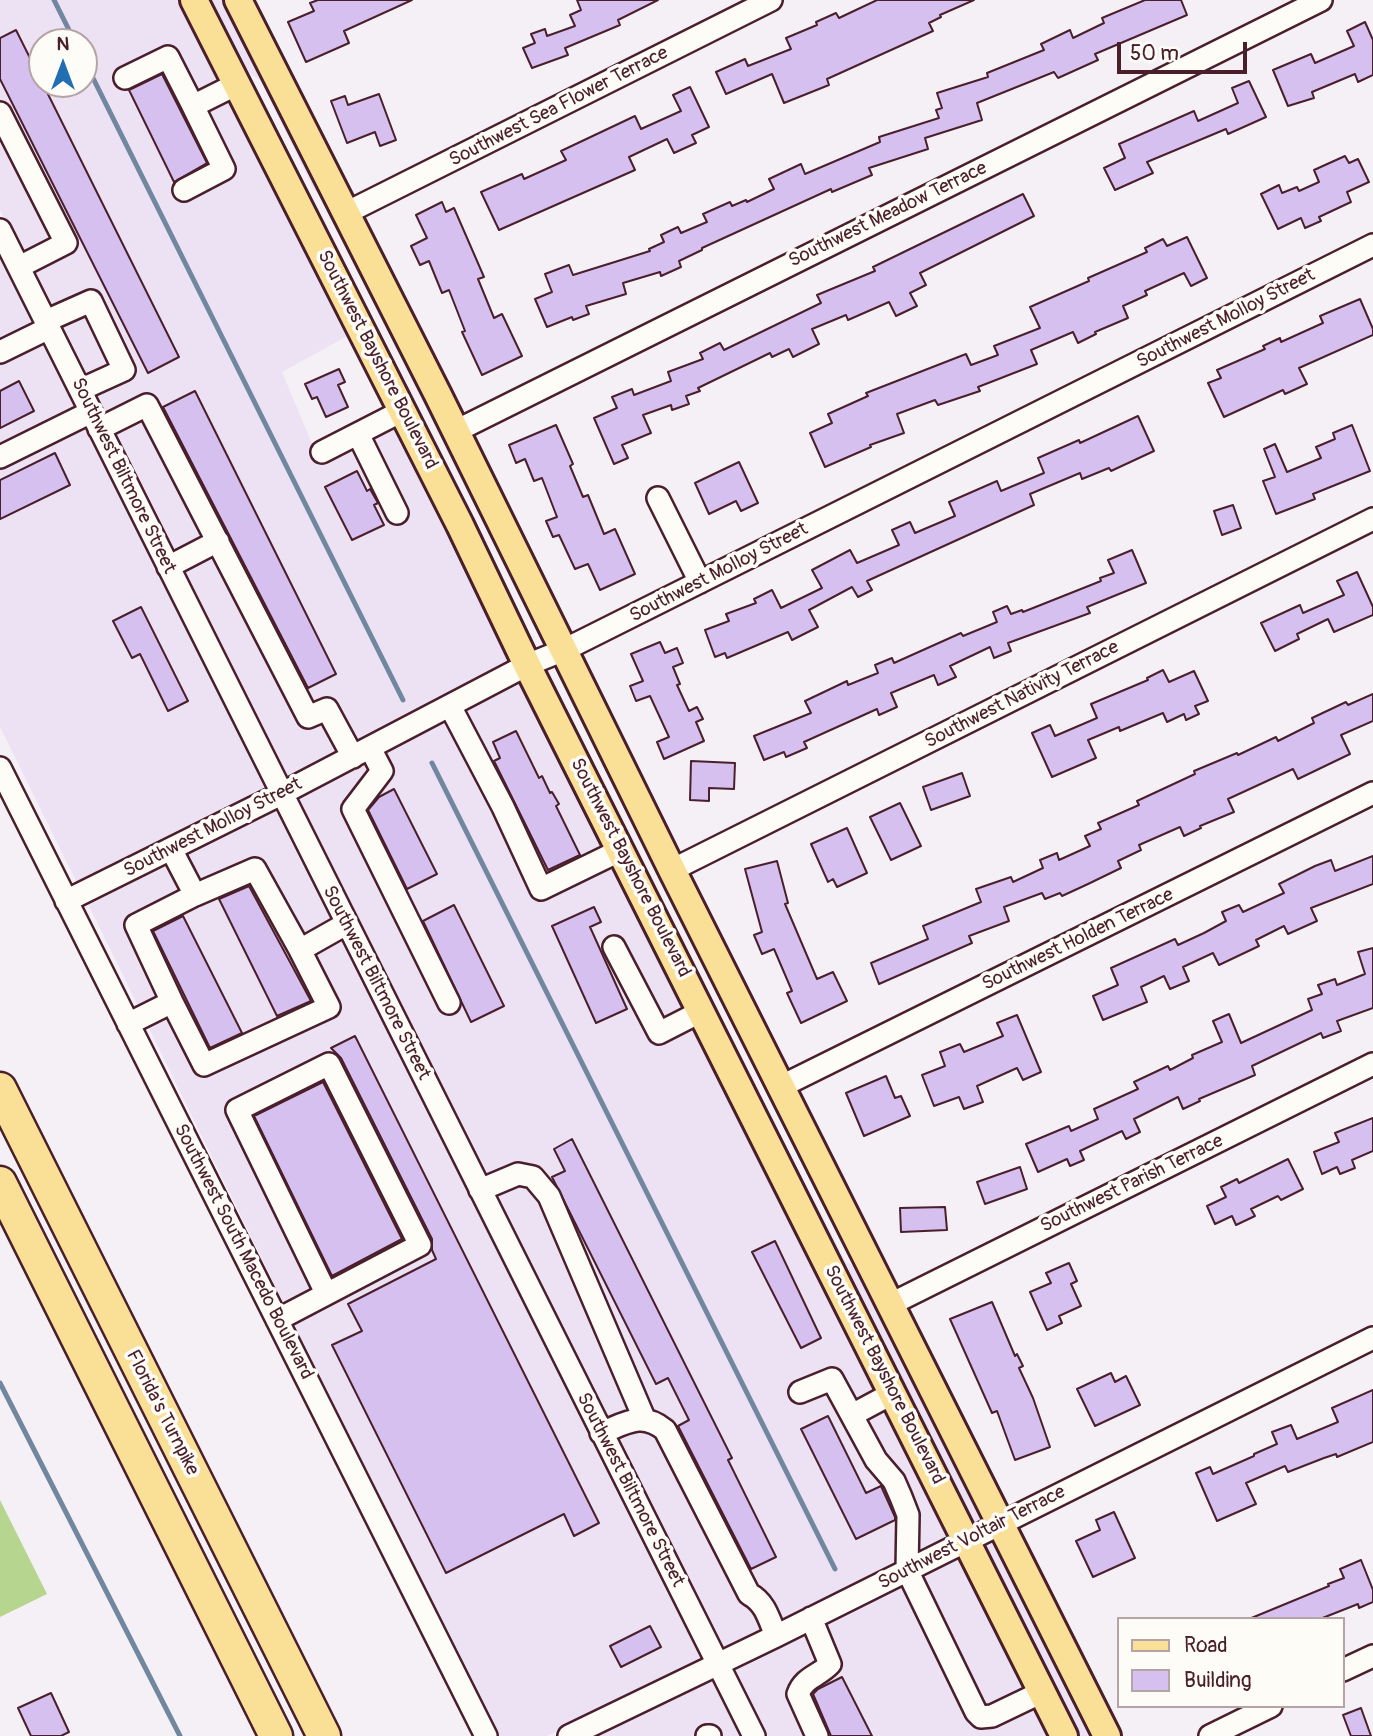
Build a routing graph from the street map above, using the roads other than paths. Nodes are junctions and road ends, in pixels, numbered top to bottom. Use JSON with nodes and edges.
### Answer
{"nodes":[{"id":1,"x":194,"y":0,"type":"edge"},
{"id":2,"x":239,"y":0,"type":"edge"},
{"id":3,"x":771,"y":0,"type":"edge"},
{"id":4,"x":1321,"y":0,"type":"edge"},
{"id":5,"x":125,"y":78,"type":"dead end"},
{"id":6,"x":234,"y":78,"type":"junction"},
{"id":7,"x":193,"y":106,"type":"junction"},
{"id":8,"x":0,"y":113,"type":"edge"},
{"id":9,"x":184,"y":190,"type":"dead end"},
{"id":10,"x":346,"y":213,"type":"junction"},
{"id":11,"x":0,"y":230,"type":"edge"},
{"id":12,"x":1373,"y":245,"type":"edge"},
{"id":13,"x":320,"y":247,"type":"junction"},
{"id":14,"x":19,"y":267,"type":"junction"},
{"id":15,"x":47,"y":325,"type":"junction"},
{"id":16,"x":1,"y":349,"type":"edge"},
{"id":17,"x":80,"y":390,"type":"junction"},
{"id":18,"x":438,"y":395,"type":"junction"},
{"id":19,"x":402,"y":411,"type":"junction"},
{"id":20,"x":95,"y":421,"type":"junction"},
{"id":21,"x":456,"y":431,"type":"junction"},
{"id":22,"x":358,"y":433,"type":"junction"},
{"id":23,"x":322,"y":452,"type":"dead end"},
{"id":24,"x":0,"y":457,"type":"edge"},
{"id":25,"x":658,"y":498,"type":"dead end"},
{"id":26,"x":397,"y":513,"type":"dead end"},
{"id":27,"x":1373,"y":519,"type":"edge"},
{"id":28,"x":218,"y":541,"type":"junction"},
{"id":29,"x":168,"y":567,"type":"junction"},
{"id":30,"x":700,"y":582,"type":"junction"},
{"id":31,"x":564,"y":650,"type":"junction"},
{"id":32,"x":527,"y":665,"type":"junction"},
{"id":33,"x":450,"y":706,"type":"junction"},
{"id":34,"x":361,"y":752,"type":"junction"},
{"id":35,"x":0,"y":768,"type":"edge"},
{"id":36,"x":1373,"y":793,"type":"edge"},
{"id":37,"x":281,"y":794,"type":"junction"},
{"id":38,"x":171,"y":849,"type":"junction"},
{"id":39,"x":621,"y":850,"type":"junction"},
{"id":40,"x":672,"y":870,"type":"junction"},
{"id":41,"x":195,"y":895,"type":"junction"},
{"id":42,"x":66,"y":901,"type":"junction"},
{"id":43,"x":346,"y":924,"type":"junction"},
{"id":44,"x":661,"y":929,"type":"junction"},
{"id":45,"x":614,"y":947,"type":"dead end"},
{"id":46,"x":300,"y":950,"type":"junction"},
{"id":47,"x":172,"y":1002,"type":"junction"},
{"id":48,"x":449,"y":1003,"type":"dead end"},
{"id":49,"x":702,"y":1011,"type":"junction"},
{"id":50,"x":128,"y":1024,"type":"junction"},
{"id":51,"x":1373,"y":1064,"type":"edge"},
{"id":52,"x":782,"y":1086,"type":"junction"},
{"id":53,"x":0,"y":1089,"type":"edge"},
{"id":54,"x":756,"y":1120,"type":"junction"},
{"id":55,"x":0,"y":1183,"type":"edge"},
{"id":56,"x":480,"y":1190,"type":"junction"},
{"id":57,"x":872,"y":1265,"type":"junction"},
{"id":58,"x":326,"y":1293,"type":"junction"},
{"id":59,"x":891,"y":1304,"type":"junction"},
{"id":60,"x":277,"y":1320,"type":"junction"},
{"id":61,"x":1373,"y":1338,"type":"edge"},
{"id":62,"x":800,"y":1392,"type":"dead end"},
{"id":63,"x":893,"y":1393,"type":"junction"},
{"id":64,"x":852,"y":1415,"type":"junction"},
{"id":65,"x":644,"y":1418,"type":"junction"},
{"id":66,"x":601,"y":1433,"type":"junction"},
{"id":67,"x":1001,"y":1523,"type":"junction"},
{"id":68,"x":967,"y":1540,"type":"junction"},
{"id":69,"x":907,"y":1570,"type":"junction"},
{"id":70,"x":811,"y":1618,"type":"junction"},
{"id":71,"x":776,"y":1636,"type":"junction"},
{"id":72,"x":1373,"y":1656,"type":"edge"},
{"id":73,"x":718,"y":1664,"type":"junction"},
{"id":74,"x":1345,"y":1669,"type":"edge"},
{"id":75,"x":1042,"y":1692,"type":"junction"},
{"id":76,"x":1267,"y":1708,"type":"edge"},
{"id":77,"x":577,"y":1734,"type":"edge"},
{"id":78,"x":276,"y":1736,"type":"edge"},
{"id":79,"x":324,"y":1736,"type":"edge"},
{"id":80,"x":486,"y":1736,"type":"edge"},
{"id":81,"x":754,"y":1736,"type":"edge"},
{"id":82,"x":817,"y":1736,"type":"edge"},
{"id":83,"x":1064,"y":1736,"type":"edge"},
{"id":84,"x":1107,"y":1736,"type":"edge"},
{"id":85,"x":1210,"y":1736,"type":"edge"}],
"edges":[{"from":1,"to":6,"type":"main road","name":"Southwest Bayshore Boulevard"},
{"from":2,"to":10,"type":"main road","name":"Southwest Bayshore Boulevard"},
{"from":3,"to":10,"type":"street","name":"Southwest Sea Flower Terrace"},
{"from":4,"to":21,"type":"street","name":"Southwest Meadow Terrace"},
{"from":5,"to":7,"type":"street"},
{"from":6,"to":7,"type":"street"},
{"from":6,"to":10,"type":"main road"},
{"from":6,"to":13,"type":"main road","name":"Southwest Bayshore Boulevard"},
{"from":7,"to":9,"type":"street"},
{"from":8,"to":14,"type":"street"},
{"from":10,"to":18,"type":"main road","name":"Southwest Bayshore Boulevard"},
{"from":11,"to":14,"type":"street","name":"Southwest Biltmore Street"},
{"from":12,"to":30,"type":"street","name":"Southwest Molloy Street"},
{"from":13,"to":18,"type":"main road"},
{"from":13,"to":19,"type":"main road","name":"Southwest Bayshore Boulevard"},
{"from":14,"to":15,"type":"street","name":"Southwest Biltmore Street"},
{"from":15,"to":16,"type":"street"},
{"from":15,"to":17,"type":"street","name":"Southwest Biltmore Street"},
{"from":15,"to":17,"type":"street"},
{"from":17,"to":20,"type":"street","name":"Southwest Biltmore Street"},
{"from":18,"to":21,"type":"main road","name":"Southwest Bayshore Boulevard"},
{"from":19,"to":22,"type":"street"},
{"from":19,"to":32,"type":"main road","name":"Southwest Bayshore Boulevard"},
{"from":20,"to":24,"type":"street"},
{"from":20,"to":28,"type":"street"},
{"from":20,"to":29,"type":"street","name":"Southwest Biltmore Street"},
{"from":21,"to":31,"type":"main road","name":"Southwest Bayshore Boulevard"},
{"from":22,"to":23,"type":"street"},
{"from":22,"to":26,"type":"street"},
{"from":25,"to":30,"type":"street"},
{"from":27,"to":40,"type":"street","name":"Southwest Nativity Terrace"},
{"from":28,"to":29,"type":"street"},
{"from":28,"to":34,"type":"street"},
{"from":29,"to":37,"type":"street","name":"Southwest Biltmore Street"},
{"from":30,"to":31,"type":"street","name":"Southwest Molloy Street"},
{"from":31,"to":32,"type":"street","name":"Southwest Molloy Street"},
{"from":31,"to":40,"type":"main road","name":"Southwest Bayshore Boulevard"},
{"from":32,"to":33,"type":"street","name":"Southwest Molloy Street"},
{"from":32,"to":39,"type":"main road","name":"Southwest Bayshore Boulevard"},
{"from":33,"to":34,"type":"street","name":"Southwest Molloy Street"},
{"from":33,"to":39,"type":"street"},
{"from":34,"to":37,"type":"street","name":"Southwest Molloy Street"},
{"from":34,"to":48,"type":"street"},
{"from":35,"to":42,"type":"street","name":"Southwest South Macedo Boulevard"},
{"from":36,"to":52,"type":"street","name":"Southwest Holden Terrace"},
{"from":37,"to":38,"type":"street","name":"Southwest Molloy Street"},
{"from":37,"to":43,"type":"street","name":"Southwest Biltmore Street"},
{"from":38,"to":41,"type":"street"},
{"from":38,"to":42,"type":"street","name":"Southwest Molloy Street"},
{"from":39,"to":44,"type":"main road","name":"Southwest Bayshore Boulevard"},
{"from":40,"to":52,"type":"main road","name":"Southwest Bayshore Boulevard"},
{"from":41,"to":46,"type":"street"},
{"from":41,"to":47,"type":"street"},
{"from":42,"to":50,"type":"street","name":"Southwest South Macedo Boulevard"},
{"from":43,"to":46,"type":"street"},
{"from":43,"to":56,"type":"street","name":"Southwest Biltmore Street"},
{"from":44,"to":49,"type":"main road","name":"Southwest Bayshore Boulevard"},
{"from":44,"to":52,"type":"main road"},
{"from":45,"to":49,"type":"street"},
{"from":46,"to":47,"type":"street"},
{"from":47,"to":50,"type":"street"},
{"from":49,"to":54,"type":"main road","name":"Southwest Bayshore Boulevard"},
{"from":50,"to":60,"type":"street","name":"Southwest South Macedo Boulevard"},
{"from":51,"to":59,"type":"street","name":"Southwest Parish Terrace"},
{"from":52,"to":57,"type":"main road","name":"Southwest Bayshore Boulevard"},
{"from":53,"to":79,"type":"highway","name":"Florida's Turnpike"},
{"from":54,"to":57,"type":"main road"},
{"from":54,"to":63,"type":"main road","name":"Southwest Bayshore Boulevard"},
{"from":55,"to":78,"type":"highway"},
{"from":56,"to":65,"type":"street"},
{"from":56,"to":66,"type":"street","name":"Southwest Biltmore Street"},
{"from":57,"to":59,"type":"main road","name":"Southwest Bayshore Boulevard"},
{"from":58,"to":58,"type":"street"},
{"from":58,"to":60,"type":"street"},
{"from":59,"to":67,"type":"main road","name":"Southwest Bayshore Boulevard"},
{"from":60,"to":80,"type":"street","name":"Southwest South Macedo Boulevard"},
{"from":61,"to":67,"type":"street","name":"Southwest Voltair Terrace"},
{"from":62,"to":64,"type":"street"},
{"from":63,"to":64,"type":"street"},
{"from":63,"to":68,"type":"main road","name":"Southwest Bayshore Boulevard"},
{"from":64,"to":69,"type":"street"},
{"from":65,"to":66,"type":"street"},
{"from":65,"to":71,"type":"street"},
{"from":66,"to":73,"type":"street","name":"Southwest Biltmore Street"},
{"from":67,"to":68,"type":"street","name":"Southwest Voltair Terrace"},
{"from":67,"to":84,"type":"main road","name":"Southwest Bayshore Boulevard"},
{"from":68,"to":69,"type":"street","name":"Southwest Voltair Terrace"},
{"from":68,"to":75,"type":"main road","name":"Southwest Bayshore Boulevard"},
{"from":69,"to":70,"type":"street","name":"Southwest Voltair Terrace"},
{"from":69,"to":75,"type":"street"},
{"from":70,"to":71,"type":"street","name":"Southwest Voltair Terrace"},
{"from":70,"to":82,"type":"street"},
{"from":71,"to":73,"type":"street","name":"Southwest Voltair Terrace"},
{"from":72,"to":74,"type":"street"},
{"from":73,"to":77,"type":"street","name":"Southwest Voltair Terrace"},
{"from":73,"to":81,"type":"street","name":"Southwest Biltmore Street"},
{"from":75,"to":83,"type":"main road","name":"Southwest Bayshore Boulevard"},
{"from":76,"to":85,"type":"street"}]}
